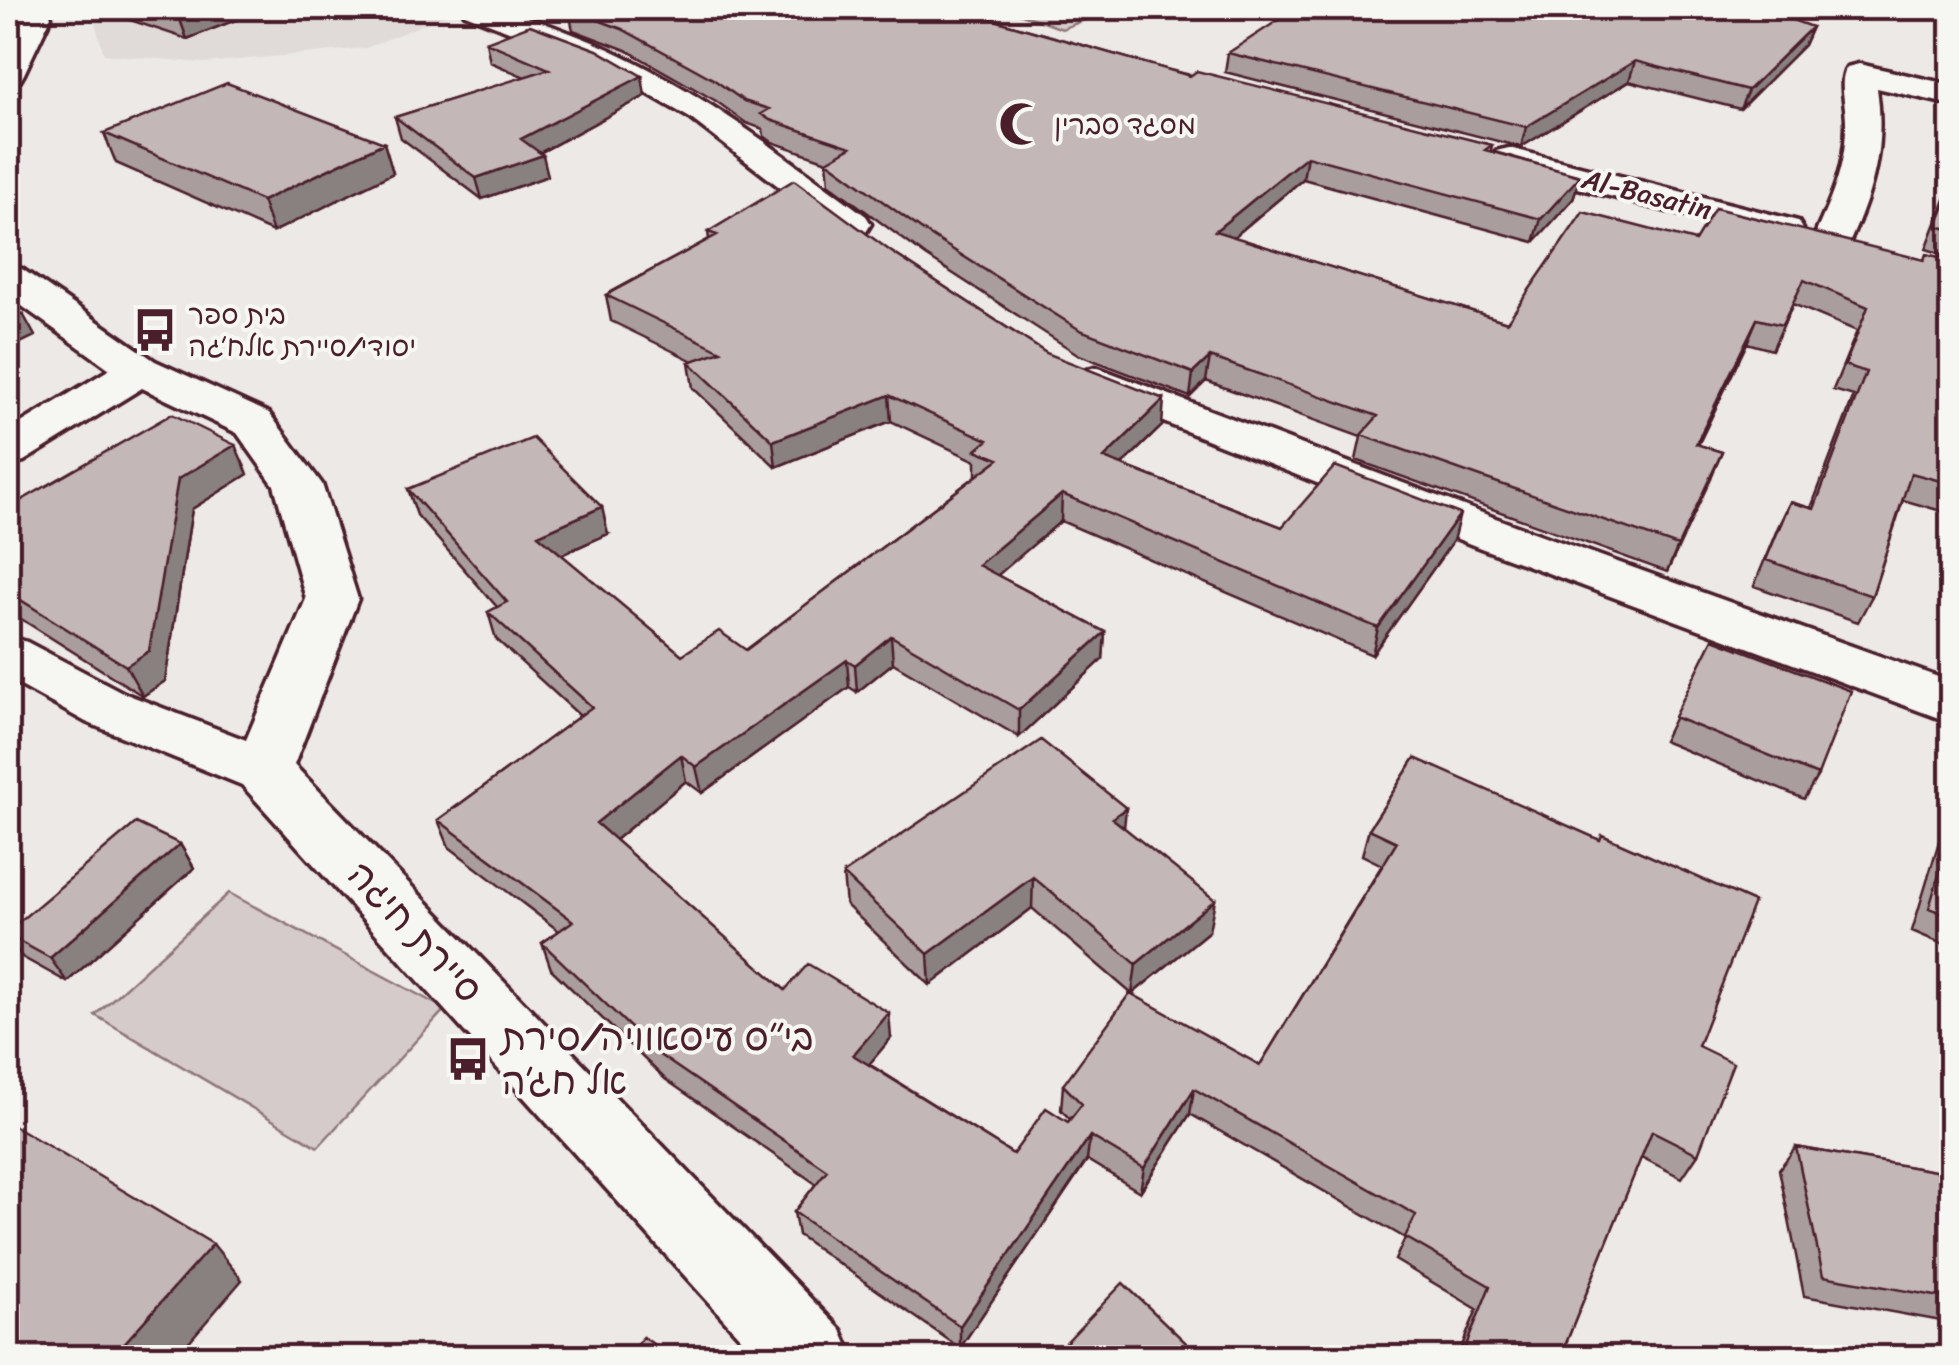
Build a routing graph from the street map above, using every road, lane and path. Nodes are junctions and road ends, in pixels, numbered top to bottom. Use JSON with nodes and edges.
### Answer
{"nodes":[{"id":1,"x":32,"y":8,"type":"edge"},
{"id":2,"x":476,"y":8,"type":"edge"},
{"id":3,"x":8,"y":74,"type":"edge"},
{"id":4,"x":1952,"y":95,"type":"edge"},
{"id":5,"x":1472,"y":150,"type":"edge"},
{"id":6,"x":880,"y":245,"type":"edge"},
{"id":7,"x":8,"y":278,"type":"edge"},
{"id":8,"x":1062,"y":367,"type":"edge"},
{"id":9,"x":140,"y":370,"type":"junction"},
{"id":10,"x":8,"y":451,"type":"edge"},
{"id":11,"x":8,"y":655,"type":"edge"},
{"id":12,"x":1952,"y":703,"type":"edge"},
{"id":13,"x":262,"y":770,"type":"junction"},
{"id":14,"x":813,"y":1358,"type":"edge"}],
"edges":[{"from":1,"to":3,"type":"street"},
{"from":2,"to":6,"type":"street"},
{"from":4,"to":5,"type":"street","name":"Al-Basatin"},
{"from":7,"to":9,"type":"street"},
{"from":8,"to":12,"type":"street"},
{"from":9,"to":10,"type":"street"},
{"from":9,"to":13,"type":"street"},
{"from":11,"to":13,"type":"street"},
{"from":13,"to":14,"type":"street","name":"סיירת חיגה"}]}
